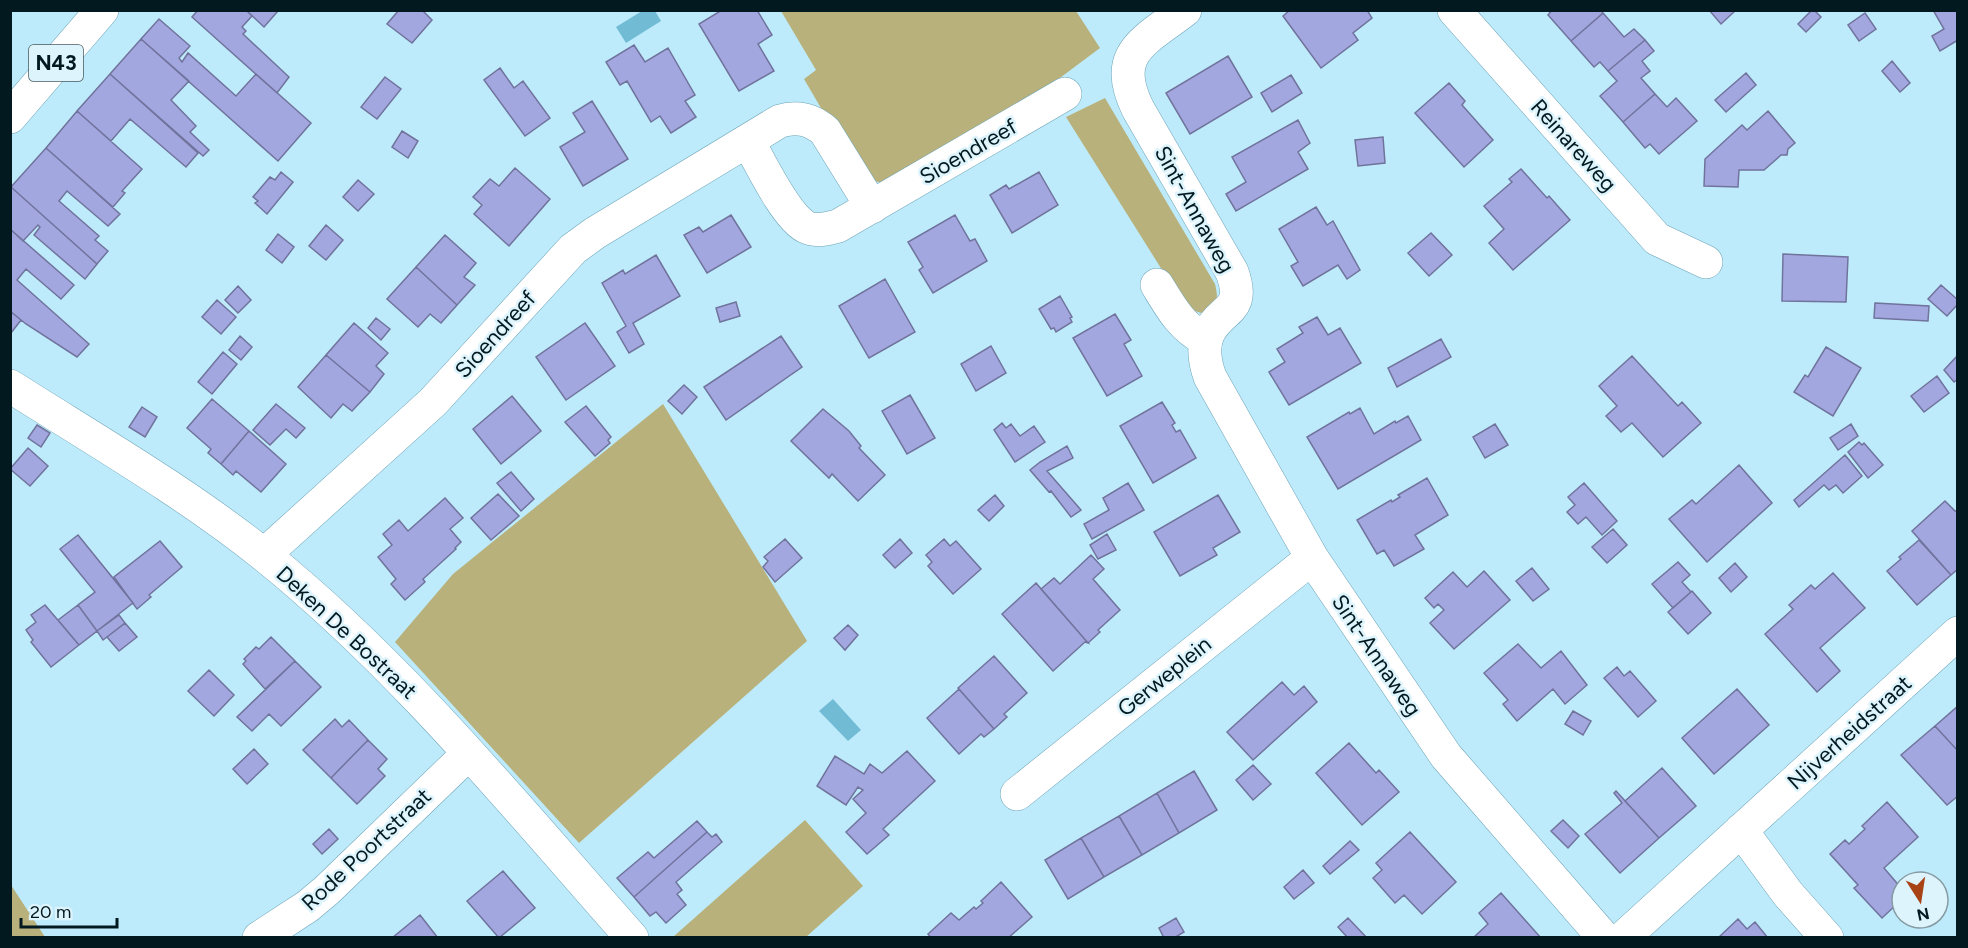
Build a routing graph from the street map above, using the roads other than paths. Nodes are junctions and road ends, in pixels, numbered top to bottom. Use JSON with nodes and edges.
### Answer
{"nodes":[{"id":1,"x":102,"y":10,"type":"edge"},
{"id":2,"x":1185,"y":10,"type":"edge"},
{"id":3,"x":1454,"y":10,"type":"edge"},
{"id":4,"x":1065,"y":94,"type":"dead end"},
{"id":5,"x":10,"y":117,"type":"edge"},
{"id":6,"x":748,"y":141,"type":"junction"},
{"id":7,"x":872,"y":207,"type":"junction"},
{"id":8,"x":1706,"y":262,"type":"dead end"},
{"id":9,"x":1157,"y":285,"type":"dead end"},
{"id":10,"x":1206,"y":340,"type":"junction"},
{"id":11,"x":10,"y":386,"type":"edge"},
{"id":12,"x":264,"y":555,"type":"junction"},
{"id":13,"x":1312,"y":558,"type":"junction"},
{"id":14,"x":1958,"y":633,"type":"edge"},
{"id":15,"x":469,"y":753,"type":"junction"},
{"id":16,"x":1017,"y":794,"type":"dead end"},
{"id":17,"x":1741,"y":830,"type":"junction"},
{"id":18,"x":259,"y":938,"type":"edge"},
{"id":19,"x":632,"y":938,"type":"edge"},
{"id":20,"x":1604,"y":938,"type":"edge"},
{"id":21,"x":1623,"y":938,"type":"edge"},
{"id":22,"x":1827,"y":938,"type":"edge"}],
"edges":[{"from":1,"to":5,"type":"street","number":"N43"},
{"from":2,"to":10,"type":"street","name":"Sint-Annaweg"},
{"from":3,"to":8,"type":"street","name":"Reinareweg"},
{"from":4,"to":7,"type":"street","name":"Sioendreef"},
{"from":6,"to":7,"type":"street","name":"Sioendreef"},
{"from":6,"to":7,"type":"street","name":"Sioendreef"},
{"from":6,"to":12,"type":"street","name":"Sioendreef"},
{"from":9,"to":10,"type":"street"},
{"from":10,"to":13,"type":"street","name":"Sint-Annaweg"},
{"from":11,"to":12,"type":"street","name":"Deken De Bostraat"},
{"from":12,"to":15,"type":"street","name":"Deken De Bostraat"},
{"from":13,"to":16,"type":"street","name":"Gerweplein"},
{"from":13,"to":20,"type":"street","name":"Sint-Annaweg"},
{"from":14,"to":17,"type":"street","name":"Nijverheidstraat"},
{"from":15,"to":18,"type":"street","name":"Rode Poortstraat"},
{"from":15,"to":19,"type":"street","name":"Deken De Bostraat"},
{"from":17,"to":21,"type":"street","name":"Nijverheidstraat"},
{"from":17,"to":22,"type":"street"}]}
